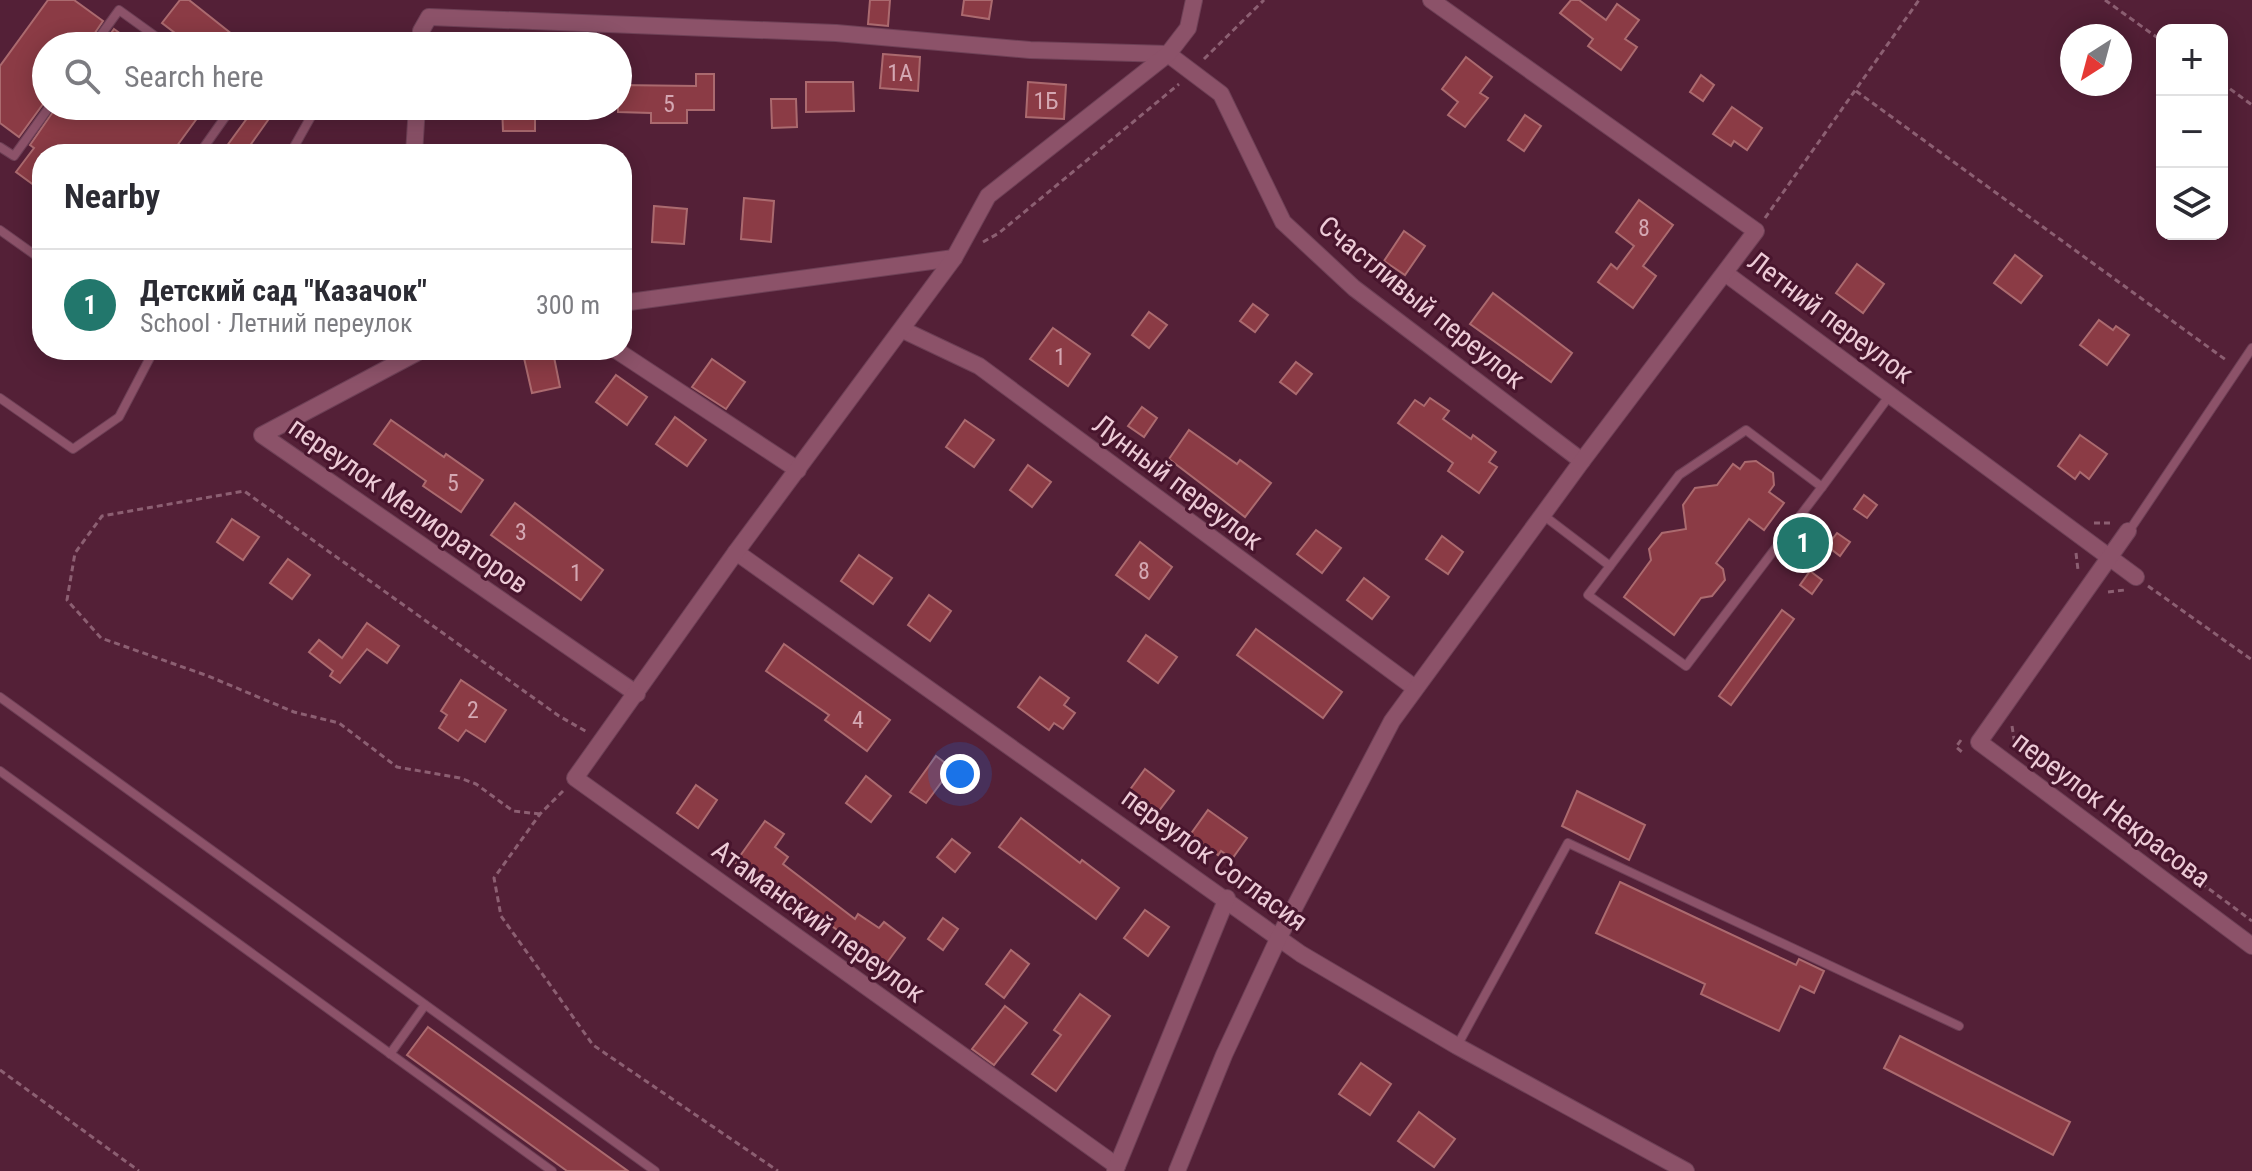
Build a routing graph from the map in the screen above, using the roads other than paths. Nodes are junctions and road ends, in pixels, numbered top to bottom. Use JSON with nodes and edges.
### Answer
{"nodes":[{"id":1,"x":1194,"y":0,"type":"edge"},
{"id":2,"x":1431,"y":0,"type":"edge"},
{"id":3,"x":103,"y":32,"type":"edge"},
{"id":4,"x":150,"y":32,"type":"edge"},
{"id":5,"x":423,"y":32,"type":"edge"},
{"id":6,"x":1168,"y":54,"type":"junction"},
{"id":7,"x":40,"y":120,"type":"edge"},
{"id":8,"x":223,"y":120,"type":"edge"},
{"id":9,"x":309,"y":120,"type":"edge"},
{"id":10,"x":416,"y":120,"type":"edge"},
{"id":11,"x":206,"y":144,"type":"edge"},
{"id":12,"x":296,"y":144,"type":"edge"},
{"id":13,"x":415,"y":144,"type":"edge"},
{"id":14,"x":0,"y":147,"type":"edge"},
{"id":15,"x":0,"y":230,"type":"edge"},
{"id":16,"x":32,"y":253,"type":"edge"},
{"id":17,"x":954,"y":258,"type":"junction"},
{"id":18,"x":1725,"y":273,"type":"junction"},
{"id":19,"x":632,"y":302,"type":"edge"},
{"id":20,"x":903,"y":330,"type":"junction"},
{"id":21,"x":2252,"y":348,"type":"edge"},
{"id":22,"x":149,"y":360,"type":"edge"},
{"id":23,"x":403,"y":360,"type":"edge"},
{"id":24,"x":631,"y":360,"type":"edge"},
{"id":25,"x":1890,"y":395,"type":"junction"},
{"id":26,"x":0,"y":398,"type":"edge"},
{"id":27,"x":1582,"y":461,"type":"junction"},
{"id":28,"x":798,"y":470,"type":"junction"},
{"id":29,"x":1822,"y":487,"type":"junction"},
{"id":30,"x":1542,"y":514,"type":"junction"},
{"id":31,"x":2128,"y":531,"type":"joint"},
{"id":32,"x":736,"y":552,"type":"junction"},
{"id":33,"x":2110,"y":558,"type":"junction"},
{"id":34,"x":1610,"y":566,"type":"junction"},
{"id":35,"x":2136,"y":577,"type":"road end"},
{"id":36,"x":1415,"y":688,"type":"junction"},
{"id":37,"x":637,"y":694,"type":"junction"},
{"id":38,"x":0,"y":697,"type":"edge"},
{"id":39,"x":0,"y":771,"type":"edge"},
{"id":40,"x":1227,"y":898,"type":"junction"},
{"id":41,"x":1279,"y":937,"type":"junction"},
{"id":42,"x":2252,"y":946,"type":"edge"},
{"id":43,"x":425,"y":1005,"type":"junction"},
{"id":44,"x":1959,"y":1026,"type":"dead end"},
{"id":45,"x":1457,"y":1046,"type":"junction"},
{"id":46,"x":390,"y":1054,"type":"junction"},
{"id":47,"x":1116,"y":1168,"type":"edge"},
{"id":48,"x":552,"y":1171,"type":"edge"},
{"id":49,"x":655,"y":1171,"type":"edge"},
{"id":50,"x":1177,"y":1171,"type":"edge"},
{"id":51,"x":1686,"y":1171,"type":"edge"}],
"edges":[{"from":1,"to":6,"type":"street"},
{"from":2,"to":18,"type":"street","name":"Летний переулок"},
{"from":3,"to":4,"type":"lane"},
{"from":5,"to":6,"type":"street"},
{"from":6,"to":17,"type":"street"},
{"from":6,"to":27,"type":"street","name":"Счастливый переулок"},
{"from":7,"to":14,"type":"lane"},
{"from":8,"to":11,"type":"lane"},
{"from":9,"to":12,"type":"lane"},
{"from":10,"to":13,"type":"street"},
{"from":15,"to":16,"type":"lane"},
{"from":17,"to":19,"type":"street"},
{"from":17,"to":20,"type":"street"},
{"from":18,"to":25,"type":"street","name":"Летний переулок"},
{"from":18,"to":27,"type":"street"},
{"from":20,"to":28,"type":"street"},
{"from":20,"to":36,"type":"street","name":"Лунный переулок"},
{"from":21,"to":31,"type":"lane"},
{"from":22,"to":26,"type":"lane"},
{"from":23,"to":37,"type":"street","name":"переулок Мелиораторов"},
{"from":24,"to":28,"type":"street"},
{"from":25,"to":29,"type":"lane"},
{"from":25,"to":33,"type":"street","name":"Летний переулок"},
{"from":27,"to":30,"type":"street"},
{"from":28,"to":32,"type":"street"},
{"from":29,"to":34,"type":"lane"},
{"from":29,"to":34,"type":"lane"},
{"from":30,"to":34,"type":"lane"},
{"from":30,"to":36,"type":"street"},
{"from":31,"to":33,"type":"street"},
{"from":32,"to":37,"type":"street"},
{"from":32,"to":40,"type":"street","name":"переулок Согласия"},
{"from":33,"to":35,"type":"street","name":"Летний переулок"},
{"from":33,"to":42,"type":"street","name":"переулок Некрасова"},
{"from":36,"to":41,"type":"street"},
{"from":37,"to":47,"type":"street","name":"Атаманский переулок"},
{"from":38,"to":43,"type":"lane"},
{"from":39,"to":46,"type":"lane"},
{"from":40,"to":41,"type":"street","name":"переулок Согласия"},
{"from":40,"to":47,"type":"street"},
{"from":41,"to":45,"type":"street","name":"переулок Согласия"},
{"from":41,"to":50,"type":"street"},
{"from":43,"to":46,"type":"lane"},
{"from":43,"to":49,"type":"lane"},
{"from":44,"to":45,"type":"lane"},
{"from":45,"to":51,"type":"street","name":"переулок Согласия"},
{"from":46,"to":48,"type":"lane"}]}
